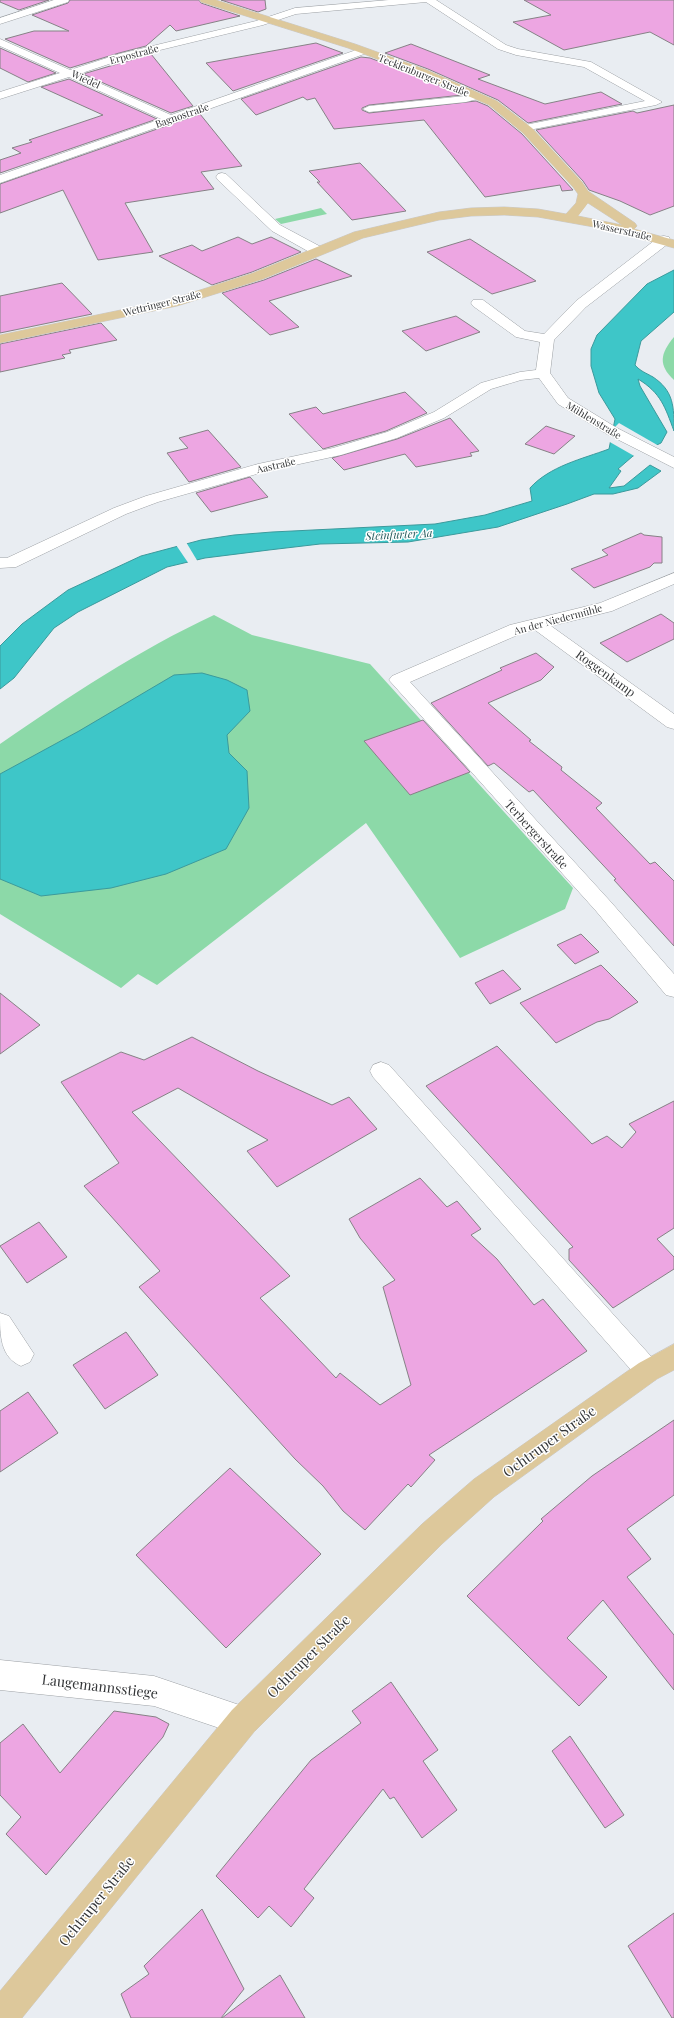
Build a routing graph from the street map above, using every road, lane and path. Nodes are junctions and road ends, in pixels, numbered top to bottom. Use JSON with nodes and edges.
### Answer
{"nodes":[{"id":1,"x":64,"y":0,"type":"edge"},
{"id":2,"x":205,"y":0,"type":"edge"},
{"id":3,"x":424,"y":0,"type":"edge"},
{"id":4,"x":429,"y":0,"type":"edge"},
{"id":5,"x":270,"y":19,"type":"junction"},
{"id":6,"x":0,"y":21,"type":"edge"},
{"id":7,"x":0,"y":42,"type":"edge"},
{"id":8,"x":363,"y":51,"type":"junction"},
{"id":9,"x":71,"y":72,"type":"junction"},
{"id":10,"x":0,"y":96,"type":"edge"},
{"id":11,"x":477,"y":96,"type":"junction"},
{"id":12,"x":369,"y":109,"type":"dead end"},
{"id":13,"x":171,"y":118,"type":"junction"},
{"id":14,"x":524,"y":128,"type":"junction"},
{"id":15,"x":222,"y":177,"type":"dead end"},
{"id":16,"x":0,"y":179,"type":"edge"},
{"id":17,"x":584,"y":194,"type":"junction"},
{"id":18,"x":570,"y":218,"type":"junction"},
{"id":19,"x":645,"y":235,"type":"junction"},
{"id":20,"x":669,"y":242,"type":"edge"},
{"id":21,"x":318,"y":251,"type":"junction"},
{"id":22,"x":478,"y":303,"type":"dead end"},
{"id":23,"x":0,"y":339,"type":"edge"},
{"id":24,"x":546,"y":339,"type":"junction"},
{"id":25,"x":543,"y":373,"type":"junction"},
{"id":26,"x":672,"y":463,"type":"edge"},
{"id":27,"x":5,"y":563,"type":"edge"},
{"id":28,"x":674,"y":578,"type":"edge"},
{"id":29,"x":538,"y":624,"type":"junction"},
{"id":30,"x":398,"y":680,"type":"joint"},
{"id":31,"x":674,"y":723,"type":"edge"},
{"id":32,"x":674,"y":989,"type":"edge"},
{"id":33,"x":381,"y":1070,"type":"dead end"},
{"id":34,"x":0,"y":1324,"type":"edge"},
{"id":35,"x":21,"y":1354,"type":"dead end"},
{"id":36,"x":674,"y":1356,"type":"edge"},
{"id":37,"x":648,"y":1371,"type":"junction"},
{"id":38,"x":0,"y":1675,"type":"edge"},
{"id":39,"x":243,"y":1721,"type":"junction"},
{"id":40,"x":0,"y":2018,"type":"edge"}],
"edges":[{"from":1,"to":6,"type":"street"},
{"from":2,"to":5,"type":"main road","name":"Tecklenburger Straße"},
{"from":3,"to":5,"type":"street","name":"Erpostraße"},
{"from":4,"to":14,"type":"street"},
{"from":5,"to":8,"type":"main road","name":"Tecklenburger Straße"},
{"from":5,"to":9,"type":"street","name":"Erpostraße"},
{"from":7,"to":9,"type":"street","name":"Wiedel"},
{"from":8,"to":11,"type":"main road","name":"Tecklenburger Straße"},
{"from":8,"to":13,"type":"street","name":"Bagnostraße"},
{"from":9,"to":10,"type":"street","name":"Erpostraße"},
{"from":9,"to":13,"type":"street","name":"Wiedel"},
{"from":11,"to":12,"type":"street"},
{"from":11,"to":14,"type":"main road","name":"Tecklenburger Straße"},
{"from":13,"to":16,"type":"street","name":"Bagnostraße"},
{"from":14,"to":17,"type":"main road","name":"Tecklenburger Straße"},
{"from":15,"to":21,"type":"street"},
{"from":17,"to":18,"type":"main road"},
{"from":17,"to":19,"type":"main road","name":"Tecklenburger Straße"},
{"from":18,"to":19,"type":"main road","name":"Wasserstraße"},
{"from":18,"to":21,"type":"main road","name":"Wettringer Straße"},
{"from":19,"to":20,"type":"main road","name":"Wasserstraße"},
{"from":20,"to":24,"type":"street"},
{"from":21,"to":23,"type":"main road","name":"Wettringer Straße"},
{"from":22,"to":24,"type":"street"},
{"from":24,"to":25,"type":"street"},
{"from":25,"to":26,"type":"street","name":"Mühlenstraße"},
{"from":25,"to":27,"type":"street","name":"Aastraße"},
{"from":28,"to":29,"type":"street","name":"An der Niedermühle"},
{"from":29,"to":30,"type":"street","name":"An der Niedermühle"},
{"from":29,"to":31,"type":"street","name":"Roggenkamp"},
{"from":30,"to":32,"type":"street","name":"Terbergerstraße"},
{"from":33,"to":37,"type":"street"},
{"from":34,"to":35,"type":"street"},
{"from":36,"to":37,"type":"main road","name":"Ochtruper Straße"},
{"from":37,"to":39,"type":"main road","name":"Ochtruper Straße"},
{"from":38,"to":39,"type":"street","name":"Laugemannsstiege"},
{"from":39,"to":40,"type":"main road","name":"Ochtruper Straße"}]}
